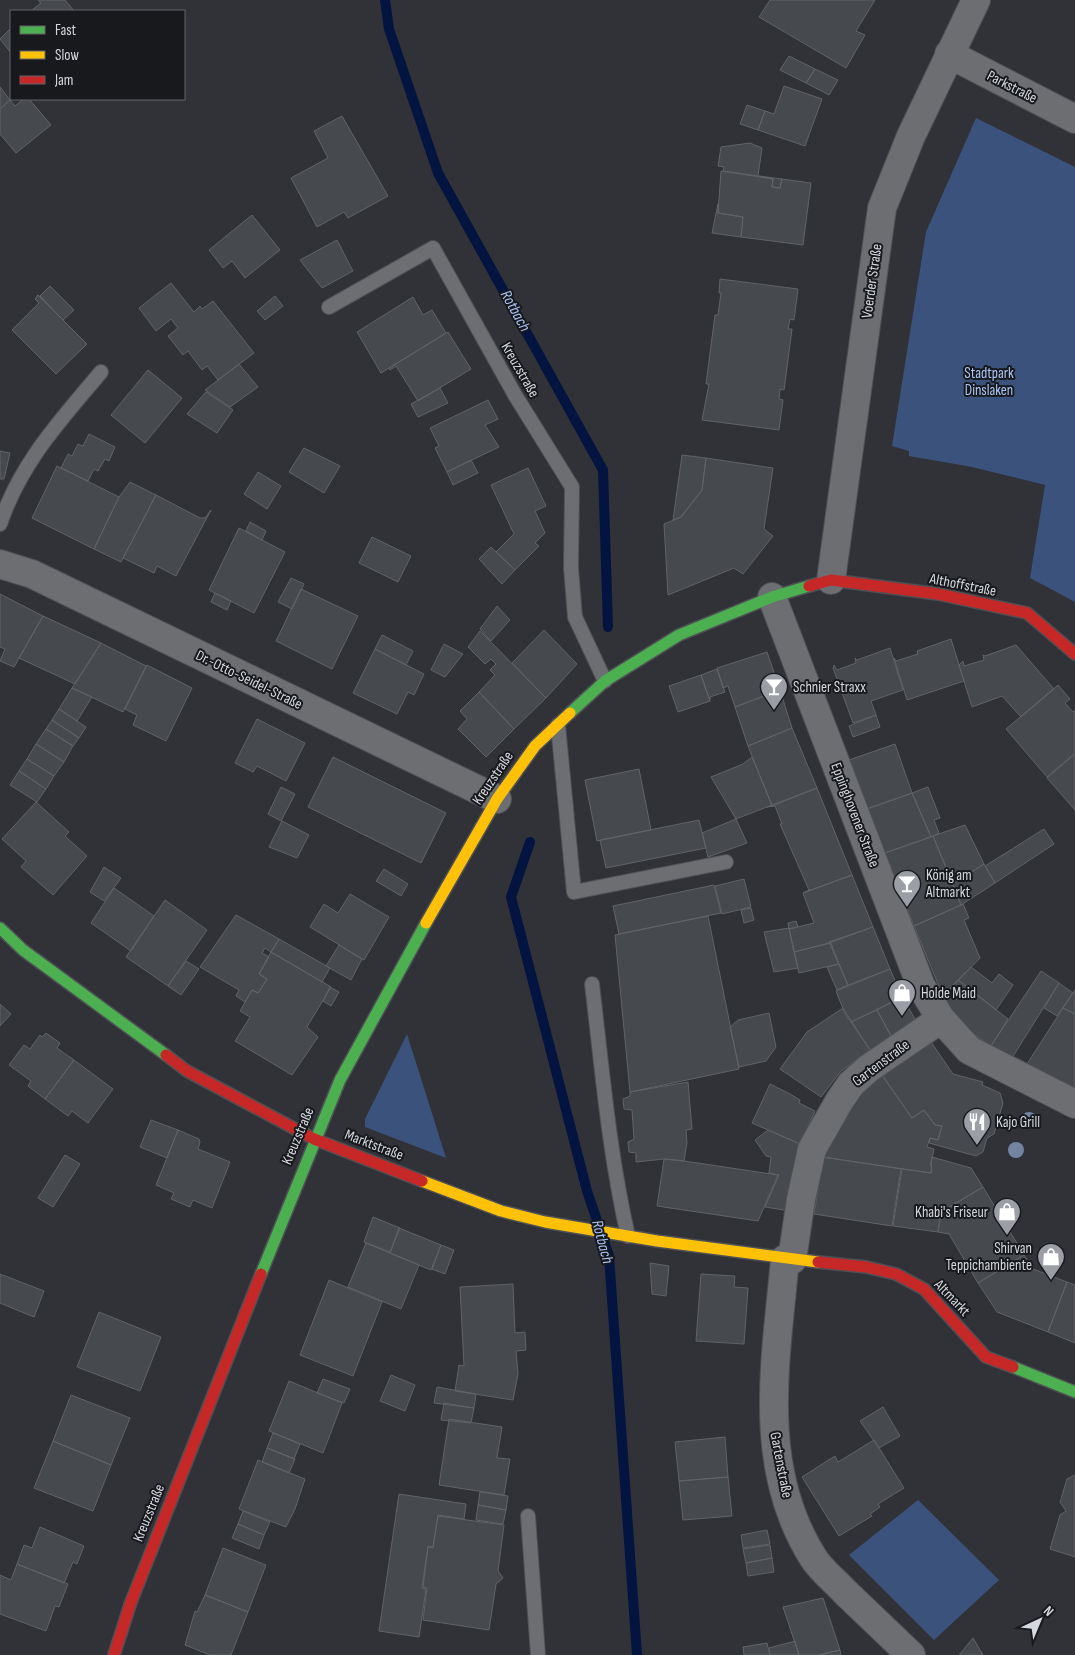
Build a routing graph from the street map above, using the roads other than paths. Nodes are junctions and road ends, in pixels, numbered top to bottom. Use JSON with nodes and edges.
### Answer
{"nodes":[{"id":1,"x":976,"y":0,"type":"edge"},
{"id":2,"x":949,"y":54,"type":"junction"},
{"id":3,"x":1075,"y":119,"type":"edge"},
{"id":4,"x":329,"y":307,"type":"dead end"},
{"id":5,"x":100,"y":372,"type":"dead end"},
{"id":6,"x":0,"y":524,"type":"edge"},
{"id":7,"x":0,"y":564,"type":"edge"},
{"id":8,"x":831,"y":580,"type":"junction"},
{"id":9,"x":772,"y":597,"type":"junction"},
{"id":10,"x":1075,"y":654,"type":"edge"},
{"id":11,"x":605,"y":681,"type":"junction"},
{"id":12,"x":558,"y":724,"type":"junction"},
{"id":13,"x":497,"y":799,"type":"junction"},
{"id":14,"x":726,"y":862,"type":"dead end"},
{"id":15,"x":0,"y":928,"type":"edge"},
{"id":16,"x":592,"y":984,"type":"dead end"},
{"id":17,"x":941,"y":1019,"type":"junction"},
{"id":18,"x":1075,"y":1104,"type":"edge"},
{"id":19,"x":314,"y":1138,"type":"junction"},
{"id":20,"x":623,"y":1235,"type":"junction"},
{"id":21,"x":789,"y":1259,"type":"junction"},
{"id":22,"x":1075,"y":1392,"type":"edge"},
{"id":23,"x":528,"y":1516,"type":"dead end"},
{"id":24,"x":114,"y":1655,"type":"edge"},
{"id":25,"x":538,"y":1655,"type":"edge"},
{"id":26,"x":911,"y":1655,"type":"edge"}],
"edges":[{"from":1,"to":2,"type":"street","name":"Voerder Straße"},
{"from":2,"to":3,"type":"street","name":"Parkstraße"},
{"from":2,"to":8,"type":"street","name":"Voerder Straße"},
{"from":4,"to":11,"type":"lane","name":"Kreuzstraße"},
{"from":5,"to":6,"type":"lane"},
{"from":7,"to":13,"type":"street","name":"Dr.-Otto-Seidel-Straße"},
{"from":8,"to":9,"type":"street","name":"Kreuzstraße"},
{"from":8,"to":10,"type":"street","name":"Althoffstraße"},
{"from":9,"to":11,"type":"street","name":"Kreuzstraße"},
{"from":9,"to":17,"type":"street","name":"Eppinghovener Straße"},
{"from":11,"to":12,"type":"street","name":"Kreuzstraße"},
{"from":12,"to":13,"type":"street","name":"Kreuzstraße"},
{"from":12,"to":14,"type":"lane"},
{"from":13,"to":19,"type":"street","name":"Kreuzstraße"},
{"from":15,"to":19,"type":"street","name":"Marktstraße"},
{"from":16,"to":20,"type":"lane"},
{"from":17,"to":18,"type":"street","name":"Eppinghovener Straße"},
{"from":17,"to":21,"type":"street","name":"Gartenstraße"},
{"from":19,"to":20,"type":"street","name":"Marktstraße"},
{"from":19,"to":24,"type":"street","name":"Kreuzstraße"},
{"from":20,"to":21,"type":"street","name":"Marktstraße"},
{"from":21,"to":22,"type":"street","name":"Altmarkt"},
{"from":21,"to":26,"type":"street","name":"Gartenstraße"},
{"from":23,"to":25,"type":"lane"}]}
